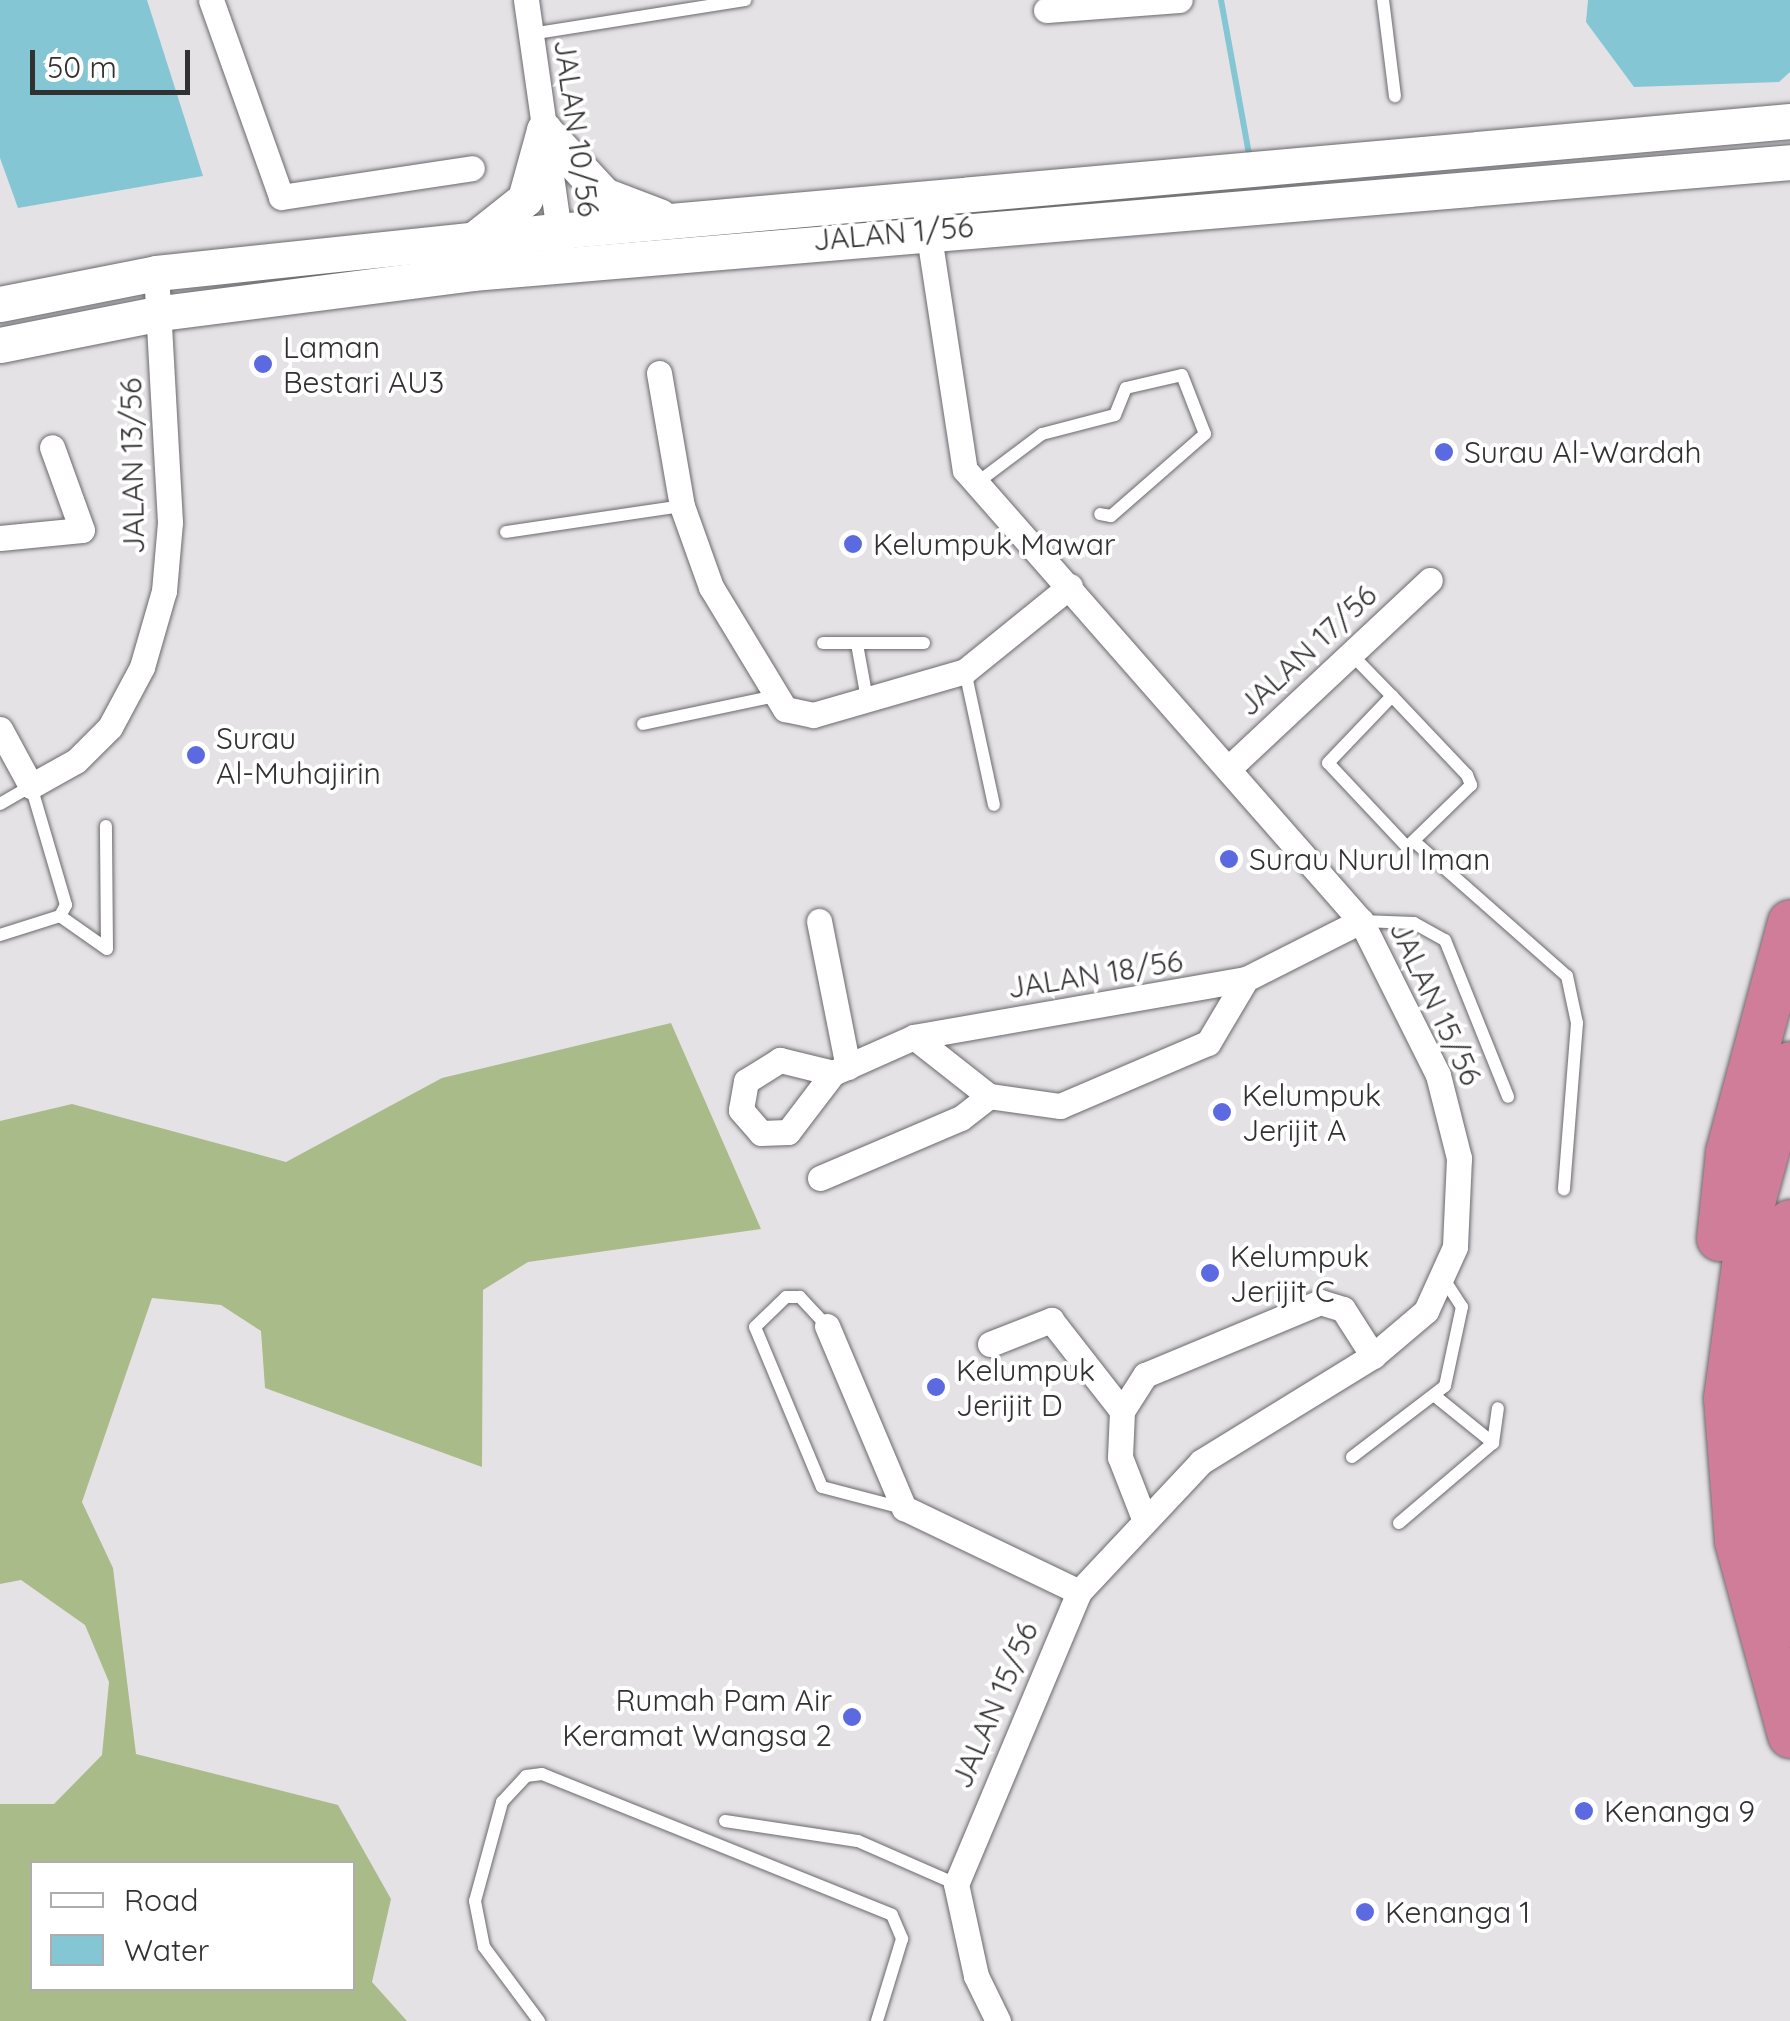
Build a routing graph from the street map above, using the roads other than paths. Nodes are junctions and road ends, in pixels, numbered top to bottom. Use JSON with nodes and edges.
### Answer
{"nodes":[{"id":1,"x":211,"y":0,"type":"edge"},
{"id":2,"x":526,"y":0,"type":"edge"},
{"id":3,"x":745,"y":0,"type":"edge"},
{"id":4,"x":1180,"y":0,"type":"edge"},
{"id":5,"x":1383,"y":0,"type":"edge"},
{"id":6,"x":1046,"y":10,"type":"dead end"},
{"id":7,"x":531,"y":34,"type":"junction"},
{"id":8,"x":1395,"y":96,"type":"dead end"},
{"id":9,"x":1790,"y":122,"type":"edge"},
{"id":10,"x":544,"y":130,"type":"junction"},
{"id":11,"x":1790,"y":162,"type":"edge"},
{"id":12,"x":472,"y":168,"type":"dead end"},
{"id":13,"x":924,"y":213,"type":"junction"},
{"id":14,"x":684,"y":220,"type":"junction"},
{"id":15,"x":467,"y":244,"type":"junction"},
{"id":16,"x":561,"y":247,"type":"junction"},
{"id":17,"x":156,"y":274,"type":"junction"},
{"id":18,"x":0,"y":304,"type":"edge"},
{"id":19,"x":161,"y":313,"type":"junction"},
{"id":20,"x":0,"y":345,"type":"edge"},
{"id":21,"x":659,"y":374,"type":"dead end"},
{"id":22,"x":52,"y":447,"type":"dead end"},
{"id":23,"x":974,"y":486,"type":"junction"},
{"id":24,"x":682,"y":506,"type":"junction"},
{"id":25,"x":1100,"y":514,"type":"dead end"},
{"id":26,"x":506,"y":532,"type":"dead end"},
{"id":27,"x":0,"y":538,"type":"edge"},
{"id":28,"x":1430,"y":580,"type":"dead end"},
{"id":29,"x":1070,"y":586,"type":"junction"},
{"id":30,"x":823,"y":643,"type":"dead end"},
{"id":31,"x":857,"y":644,"type":"junction"},
{"id":32,"x":924,"y":644,"type":"dead end"},
{"id":33,"x":1351,"y":654,"type":"junction"},
{"id":34,"x":966,"y":671,"type":"junction"},
{"id":35,"x":776,"y":696,"type":"junction"},
{"id":36,"x":1392,"y":696,"type":"junction"},
{"id":37,"x":867,"y":699,"type":"junction"},
{"id":38,"x":642,"y":724,"type":"dead end"},
{"id":39,"x":0,"y":729,"type":"edge"},
{"id":40,"x":1228,"y":768,"type":"junction"},
{"id":41,"x":31,"y":786,"type":"junction"},
{"id":42,"x":0,"y":804,"type":"edge"},
{"id":43,"x":994,"y":805,"type":"dead end"},
{"id":44,"x":106,"y":826,"type":"dead end"},
{"id":45,"x":1416,"y":843,"type":"junction"},
{"id":46,"x":60,"y":916,"type":"junction"},
{"id":47,"x":818,"y":921,"type":"dead end"},
{"id":48,"x":1361,"y":921,"type":"junction"},
{"id":49,"x":1790,"y":922,"type":"edge"},
{"id":50,"x":0,"y":934,"type":"edge"},
{"id":51,"x":1246,"y":978,"type":"junction"},
{"id":52,"x":914,"y":1037,"type":"junction"},
{"id":53,"x":1790,"y":1064,"type":"edge"},
{"id":54,"x":989,"y":1096,"type":"junction"},
{"id":55,"x":1508,"y":1097,"type":"dead end"},
{"id":56,"x":820,"y":1178,"type":"dead end"},
{"id":57,"x":1564,"y":1188,"type":"dead end"},
{"id":58,"x":1790,"y":1222,"type":"edge"},
{"id":59,"x":1445,"y":1280,"type":"junction"},
{"id":60,"x":827,"y":1326,"type":"joint"},
{"id":61,"x":990,"y":1344,"type":"dead end"},
{"id":62,"x":1373,"y":1356,"type":"junction"},
{"id":63,"x":1435,"y":1396,"type":"junction"},
{"id":64,"x":1726,"y":1398,"type":"junction"},
{"id":65,"x":1498,"y":1408,"type":"dead end"},
{"id":66,"x":1122,"y":1411,"type":"junction"},
{"id":67,"x":1493,"y":1444,"type":"junction"},
{"id":68,"x":1352,"y":1458,"type":"dead end"},
{"id":69,"x":904,"y":1508,"type":"junction"},
{"id":70,"x":1143,"y":1516,"type":"junction"},
{"id":71,"x":1398,"y":1523,"type":"dead end"},
{"id":72,"x":1079,"y":1592,"type":"junction"},
{"id":73,"x":1790,"y":1624,"type":"edge"},
{"id":74,"x":1790,"y":1735,"type":"edge"},
{"id":75,"x":726,"y":1821,"type":"dead end"},
{"id":76,"x":956,"y":1884,"type":"junction"},
{"id":77,"x":539,"y":2021,"type":"edge"},
{"id":78,"x":878,"y":2021,"type":"edge"},
{"id":79,"x":998,"y":2021,"type":"edge"}],
"edges":[{"from":1,"to":12,"type":"street"},
{"from":2,"to":7,"type":"street","name":"JALAN 10/56"},
{"from":3,"to":7,"type":"lane"},
{"from":4,"to":6,"type":"street"},
{"from":5,"to":8,"type":"lane"},
{"from":7,"to":10,"type":"street","name":"JALAN 10/56"},
{"from":9,"to":13,"type":"main road","name":"JALAN 1/56"},
{"from":10,"to":14,"type":"main road"},
{"from":10,"to":15,"type":"main road"},
{"from":10,"to":16,"type":"street","name":"JALAN 10/56"},
{"from":11,"to":13,"type":"main road","name":"JALAN 1/56"},
{"from":13,"to":14,"type":"main road","name":"JALAN 1/56"},
{"from":13,"to":16,"type":"main road","name":"JALAN 1/56"},
{"from":13,"to":23,"type":"street","name":"JALAN 15/56"},
{"from":14,"to":16,"type":"main road","name":"JALAN 1/56"},
{"from":15,"to":16,"type":"main road","name":"JALAN 1/56"},
{"from":15,"to":17,"type":"main road","name":"JALAN 1/56"},
{"from":16,"to":19,"type":"main road","name":"JALAN 1/56"},
{"from":17,"to":18,"type":"main road","name":"JALAN 1/56"},
{"from":17,"to":19,"type":"street","name":"JALAN 13/56"},
{"from":19,"to":20,"type":"main road","name":"JALAN 1/56"},
{"from":19,"to":41,"type":"street","name":"JALAN 13/56"},
{"from":21,"to":24,"type":"street"},
{"from":22,"to":27,"type":"street"},
{"from":23,"to":25,"type":"lane"},
{"from":23,"to":29,"type":"street","name":"JALAN 15/56"},
{"from":24,"to":26,"type":"lane"},
{"from":24,"to":35,"type":"street"},
{"from":28,"to":33,"type":"street","name":"JALAN 17/56"},
{"from":29,"to":34,"type":"street"},
{"from":29,"to":40,"type":"street","name":"JALAN 15/56"},
{"from":30,"to":31,"type":"lane"},
{"from":31,"to":32,"type":"lane"},
{"from":31,"to":37,"type":"lane"},
{"from":33,"to":36,"type":"lane"},
{"from":33,"to":40,"type":"street","name":"JALAN 17/56"},
{"from":34,"to":37,"type":"street"},
{"from":34,"to":43,"type":"lane"},
{"from":35,"to":37,"type":"street"},
{"from":35,"to":38,"type":"lane"},
{"from":36,"to":45,"type":"lane"},
{"from":36,"to":45,"type":"lane"},
{"from":39,"to":41,"type":"street"},
{"from":40,"to":48,"type":"street","name":"JALAN 15/56"},
{"from":41,"to":42,"type":"lane"},
{"from":41,"to":46,"type":"lane"},
{"from":44,"to":46,"type":"lane"},
{"from":45,"to":57,"type":"lane"},
{"from":46,"to":50,"type":"lane"},
{"from":47,"to":52,"type":"street","name":"JALAN 18/56"},
{"from":48,"to":51,"type":"street","name":"JALAN 18/56"},
{"from":48,"to":55,"type":"lane"},
{"from":48,"to":59,"type":"street","name":"JALAN 15/56"},
{"from":49,"to":64,"type":"highway"},
{"from":51,"to":52,"type":"street","name":"JALAN 18/56"},
{"from":51,"to":54,"type":"street"},
{"from":52,"to":54,"type":"street"},
{"from":53,"to":64,"type":"highway"},
{"from":54,"to":56,"type":"street"},
{"from":58,"to":73,"type":"highway"},
{"from":59,"to":62,"type":"street","name":"JALAN 15/56"},
{"from":59,"to":63,"type":"lane"},
{"from":60,"to":69,"type":"street"},
{"from":60,"to":69,"type":"lane"},
{"from":61,"to":66,"type":"street"},
{"from":62,"to":66,"type":"street"},
{"from":62,"to":70,"type":"street","name":"JALAN 15/56"},
{"from":63,"to":67,"type":"lane"},
{"from":63,"to":68,"type":"lane"},
{"from":64,"to":74,"type":"highway"},
{"from":65,"to":67,"type":"lane"},
{"from":66,"to":70,"type":"street"},
{"from":67,"to":71,"type":"lane"},
{"from":69,"to":72,"type":"street"},
{"from":70,"to":72,"type":"street","name":"JALAN 15/56"},
{"from":72,"to":76,"type":"street","name":"JALAN 15/56"},
{"from":75,"to":76,"type":"lane"},
{"from":76,"to":79,"type":"street"},
{"from":77,"to":78,"type":"lane"}]}
